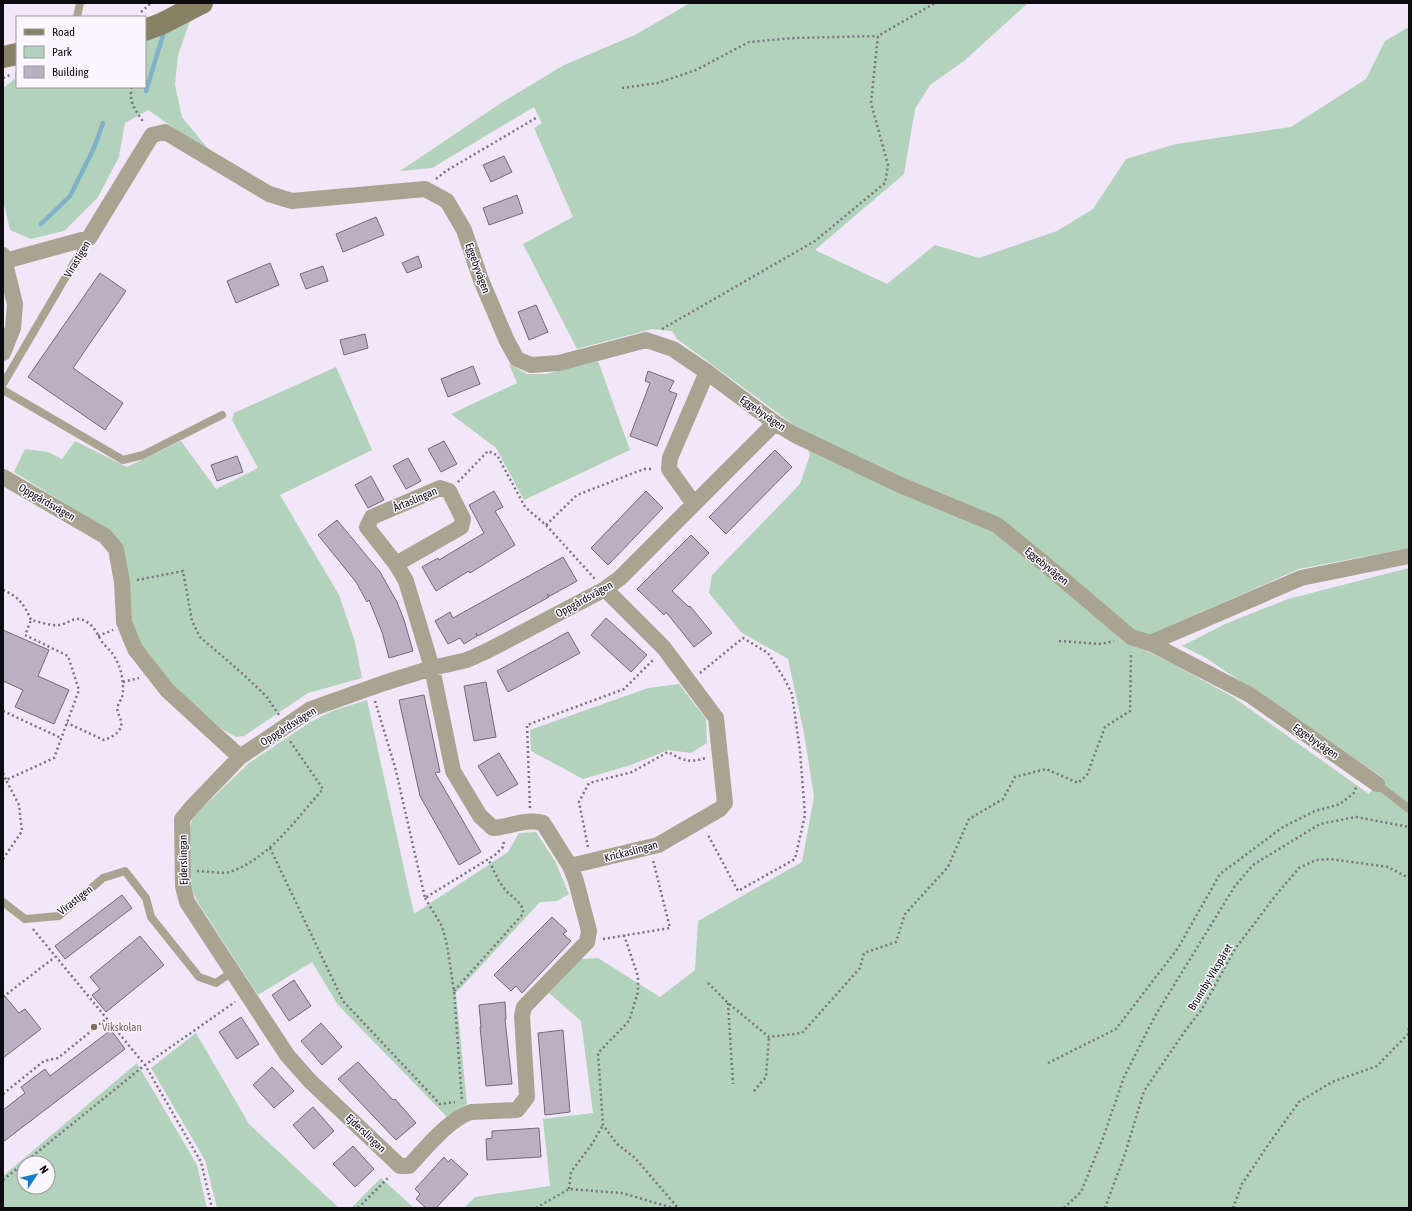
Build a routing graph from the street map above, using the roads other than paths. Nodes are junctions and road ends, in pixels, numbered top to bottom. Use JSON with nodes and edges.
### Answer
{"nodes":[{"id":1,"x":80,"y":3,"type":"edge"},
{"id":2,"x":202,"y":3,"type":"edge"},
{"id":3,"x":77,"y":16,"type":"edge"},
{"id":4,"x":146,"y":30,"type":"edge"},
{"id":5,"x":152,"y":135,"type":"joint"},
{"id":6,"x":89,"y":238,"type":"junction"},
{"id":7,"x":4,"y":258,"type":"edge"},
{"id":8,"x":3,"y":354,"type":"edge"},
{"id":9,"x":707,"y":372,"type":"junction"},
{"id":10,"x":3,"y":384,"type":"edge"},
{"id":11,"x":3,"y":390,"type":"edge"},
{"id":12,"x":222,"y":415,"type":"dead end"},
{"id":13,"x":775,"y":422,"type":"junction"},
{"id":14,"x":3,"y":477,"type":"edge"},
{"id":15,"x":694,"y":504,"type":"junction"},
{"id":16,"x":1409,"y":556,"type":"edge"},
{"id":17,"x":396,"y":564,"type":"junction"},
{"id":18,"x":605,"y":589,"type":"junction"},
{"id":19,"x":1150,"y":643,"type":"junction"},
{"id":20,"x":432,"y":668,"type":"junction"},
{"id":21,"x":240,"y":757,"type":"junction"},
{"id":22,"x":1377,"y":784,"type":"joint"},
{"id":23,"x":1409,"y":809,"type":"edge"},
{"id":24,"x":570,"y":866,"type":"junction"},
{"id":25,"x":3,"y":902,"type":"edge"},
{"id":26,"x":232,"y":972,"type":"junction"}],
"edges":[{"from":1,"to":3,"type":"lane"},
{"from":2,"to":4,"type":"street"},
{"from":5,"to":6,"type":"street","name":"Virastigen"},
{"from":5,"to":9,"type":"street","name":"Eggebyvägen"},
{"from":6,"to":7,"type":"street"},
{"from":6,"to":10,"type":"lane","name":"Virastigen"},
{"from":7,"to":8,"type":"street"},
{"from":9,"to":13,"type":"street","name":"Eggebyvägen"},
{"from":9,"to":15,"type":"street"},
{"from":11,"to":12,"type":"lane"},
{"from":13,"to":15,"type":"street","name":"Oppgårdsvägen"},
{"from":13,"to":19,"type":"street","name":"Eggebyvägen"},
{"from":14,"to":21,"type":"street","name":"Oppgårdsvägen"},
{"from":15,"to":18,"type":"street","name":"Oppgårdsvägen"},
{"from":16,"to":19,"type":"street"},
{"from":17,"to":17,"type":"street","name":"Årtaslingan"},
{"from":17,"to":20,"type":"street","name":"Årtaslingan"},
{"from":18,"to":20,"type":"street","name":"Oppgårdsvägen"},
{"from":18,"to":24,"type":"street","name":"Krickaslingan"},
{"from":19,"to":22,"type":"street","name":"Eggebyvägen"},
{"from":20,"to":21,"type":"street","name":"Oppgårdsvägen"},
{"from":20,"to":24,"type":"street"},
{"from":21,"to":26,"type":"street","name":"Ejderslingan"},
{"from":22,"to":23,"type":"lane","name":"Eggebyvägen"},
{"from":24,"to":26,"type":"street","name":"Ejderslingan"},
{"from":25,"to":26,"type":"lane","name":"Virastigen"}]}
